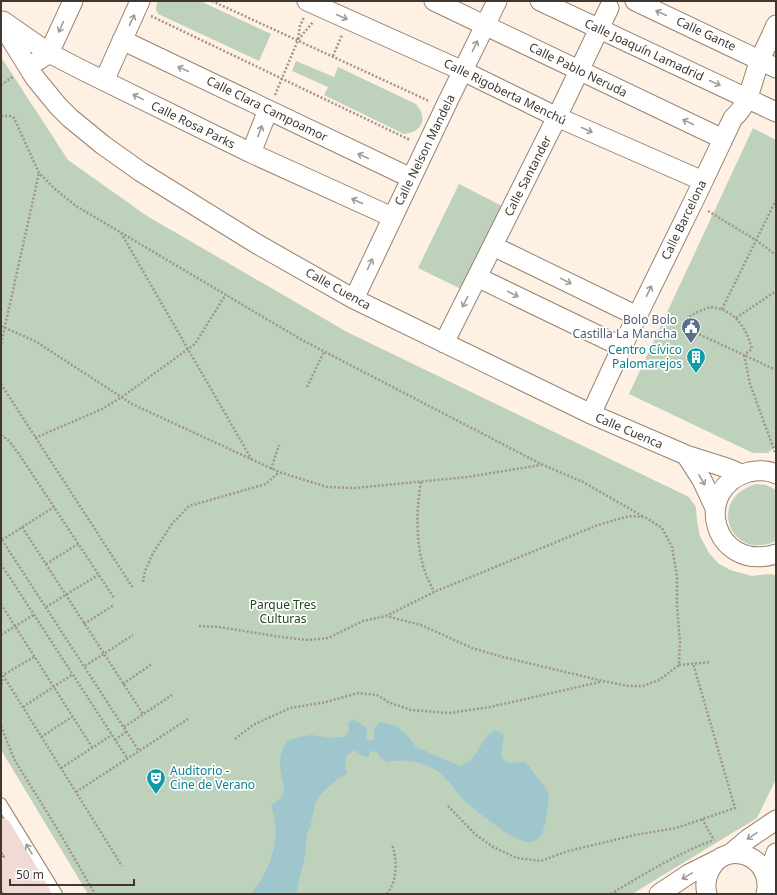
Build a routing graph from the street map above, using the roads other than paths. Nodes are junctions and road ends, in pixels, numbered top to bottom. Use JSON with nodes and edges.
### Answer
{"nodes":[{"id":1,"x":73,"y":1,"type":"edge"},
{"id":2,"x":434,"y":1,"type":"edge"},
{"id":3,"x":497,"y":1,"type":"edge"},
{"id":4,"x":540,"y":1,"type":"edge"},
{"id":5,"x":635,"y":1,"type":"edge"},
{"id":6,"x":138,"y":5,"type":"edge"},
{"id":7,"x":317,"y":7,"type":"edge"},
{"id":8,"x":608,"y":8,"type":"dead end"},
{"id":9,"x":1,"y":19,"type":"edge"},
{"id":10,"x":1,"y":24,"type":"edge"},
{"id":11,"x":776,"y":25,"type":"edge"},
{"id":12,"x":485,"y":26,"type":"junction"},
{"id":13,"x":599,"y":29,"type":"junction"},
{"id":14,"x":122,"y":40,"type":"junction"},
{"id":15,"x":49,"y":53,"type":"junction"},
{"id":16,"x":768,"y":63,"type":"edge"},
{"id":17,"x":27,"y":66,"type":"junction"},
{"id":18,"x":463,"y":71,"type":"junction"},
{"id":19,"x":579,"y":71,"type":"junction"},
{"id":20,"x":104,"y":81,"type":"junction"},
{"id":21,"x":748,"y":98,"type":"junction"},
{"id":22,"x":268,"y":110,"type":"junction"},
{"id":23,"x":776,"y":112,"type":"edge"},
{"id":24,"x":558,"y":117,"type":"junction"},
{"id":25,"x":723,"y":139,"type":"junction"},
{"id":26,"x":251,"y":153,"type":"junction"},
{"id":27,"x":411,"y":178,"type":"junction"},
{"id":28,"x":703,"y":181,"type":"junction"},
{"id":29,"x":392,"y":217,"type":"junction"},
{"id":30,"x":493,"y":246,"type":"junction"},
{"id":31,"x":477,"y":277,"type":"junction"},
{"id":32,"x":354,"y":299,"type":"junction"},
{"id":33,"x":637,"y":316,"type":"junction"},
{"id":34,"x":444,"y":343,"type":"junction"},
{"id":35,"x":622,"y":347,"type":"junction"},
{"id":36,"x":591,"y":414,"type":"junction"},
{"id":37,"x":686,"y":455,"type":"junction"},
{"id":38,"x":775,"y":473,"type":"edge"},
{"id":39,"x":741,"y":474,"type":"junction"},
{"id":40,"x":715,"y":508,"type":"junction"},
{"id":41,"x":776,"y":554,"type":"edge"},
{"id":42,"x":1,"y":803,"type":"edge"},
{"id":43,"x":776,"y":820,"type":"edge"},
{"id":44,"x":1,"y":830,"type":"edge"},
{"id":45,"x":719,"y":849,"type":"junction"},
{"id":46,"x":776,"y":853,"type":"edge"},
{"id":47,"x":1,"y":868,"type":"edge"},
{"id":48,"x":767,"y":890,"type":"edge"},
{"id":49,"x":17,"y":894,"type":"edge"},
{"id":50,"x":40,"y":894,"type":"edge"},
{"id":51,"x":57,"y":894,"type":"edge"},
{"id":52,"x":659,"y":894,"type":"edge"},
{"id":53,"x":707,"y":894,"type":"edge"}],
"edges":[{"from":1,"to":15,"type":"street","one_way":true},
{"from":2,"to":12,"type":"street","name":"Calle Pablo Neruda"},
{"from":3,"to":12,"type":"street","name":"Calle Nelson Mandela"},
{"from":4,"to":13,"type":"street","name":"Calle Joaquín Lamadrid"},
{"from":16,"to":5,"type":"street","name":"Calle Gante","one_way":true},
{"from":14,"to":6,"type":"street","one_way":true},
{"from":7,"to":18,"type":"street","name":"Calle Rigoberta Menchú","one_way":true},
{"from":8,"to":13,"type":"street","name":"Calle Santander"},
{"from":9,"to":15,"type":"street","name":"Calle Rosa Parks"},
{"from":10,"to":17,"type":"street"},
{"from":11,"to":16,"type":"street","name":"Calle Barcelona"},
{"from":18,"to":12,"type":"street","name":"Calle Nelson Mandela","one_way":true},
{"from":12,"to":19,"type":"street","name":"Calle Pablo Neruda"},
{"from":13,"to":19,"type":"street","name":"Calle Santander"},
{"from":13,"to":21,"type":"street","name":"Calle Joaquín Lamadrid","one_way":true},
{"from":14,"to":20,"type":"street"},
{"from":22,"to":14,"type":"street","name":"Calle Clara Campoamor","one_way":true},
{"from":15,"to":17,"type":"street"},
{"from":15,"to":20,"type":"street","name":"Calle Rosa Parks"},
{"from":16,"to":21,"type":"street","name":"Calle Barcelona"},
{"from":17,"to":32,"type":"street","name":"Calle Cuenca"},
{"from":18,"to":24,"type":"street","name":"Calle Rigoberta Menchú"},
{"from":18,"to":27,"type":"street","name":"Calle Nelson Mandela"},
{"from":19,"to":24,"type":"street","name":"Calle Santander"},
{"from":25,"to":19,"type":"street","name":"Calle Pablo Neruda","one_way":true},
{"from":26,"to":20,"type":"street","name":"Calle Rosa Parks","one_way":true},
{"from":21,"to":23,"type":"street","name":"Calle Joaquín Lamadrid"},
{"from":21,"to":25,"type":"street","name":"Calle Barcelona"},
{"from":26,"to":22,"type":"street","one_way":true},
{"from":27,"to":22,"type":"street","name":"Calle Clara Campoamor","one_way":true},
{"from":24,"to":28,"type":"street","name":"Calle Rigoberta Menchú","one_way":true},
{"from":24,"to":30,"type":"street","name":"Calle Santander"},
{"from":25,"to":28,"type":"street","name":"Calle Barcelona"},
{"from":29,"to":26,"type":"street","name":"Calle Rosa Parks","one_way":true},
{"from":27,"to":29,"type":"street","name":"Calle Nelson Mandela"},
{"from":33,"to":28,"type":"street","name":"Calle Barcelona","one_way":true},
{"from":32,"to":29,"type":"street","name":"Calle Nelson Mandela","one_way":true},
{"from":30,"to":31,"type":"street","name":"Calle Santander"},
{"from":30,"to":33,"type":"street","one_way":true},
{"from":31,"to":34,"type":"street","name":"Calle Santander","one_way":true},
{"from":31,"to":35,"type":"street","one_way":true},
{"from":32,"to":34,"type":"street","name":"Calle Cuenca"},
{"from":33,"to":35,"type":"street","name":"Calle Barcelona"},
{"from":34,"to":36,"type":"street","name":"Calle Cuenca"},
{"from":35,"to":36,"type":"street","name":"Calle Barcelona"},
{"from":36,"to":37,"type":"street","name":"Calle Cuenca"},
{"from":37,"to":39,"type":"street","name":"Calle Cuenca"},
{"from":37,"to":40,"type":"street","one_way":true},
{"from":38,"to":39,"type":"street"},
{"from":39,"to":40,"type":"street"},
{"from":40,"to":41,"type":"street"},
{"from":51,"to":42,"type":"lane","one_way":true},
{"from":43,"to":45,"type":"street","one_way":true},
{"from":44,"to":50,"type":"main road"},
{"from":45,"to":48,"type":"street"},
{"from":45,"to":52,"type":"street","one_way":true},
{"from":45,"to":53,"type":"street"},
{"from":46,"to":48,"type":"street"},
{"from":47,"to":49,"type":"main road"}]}
